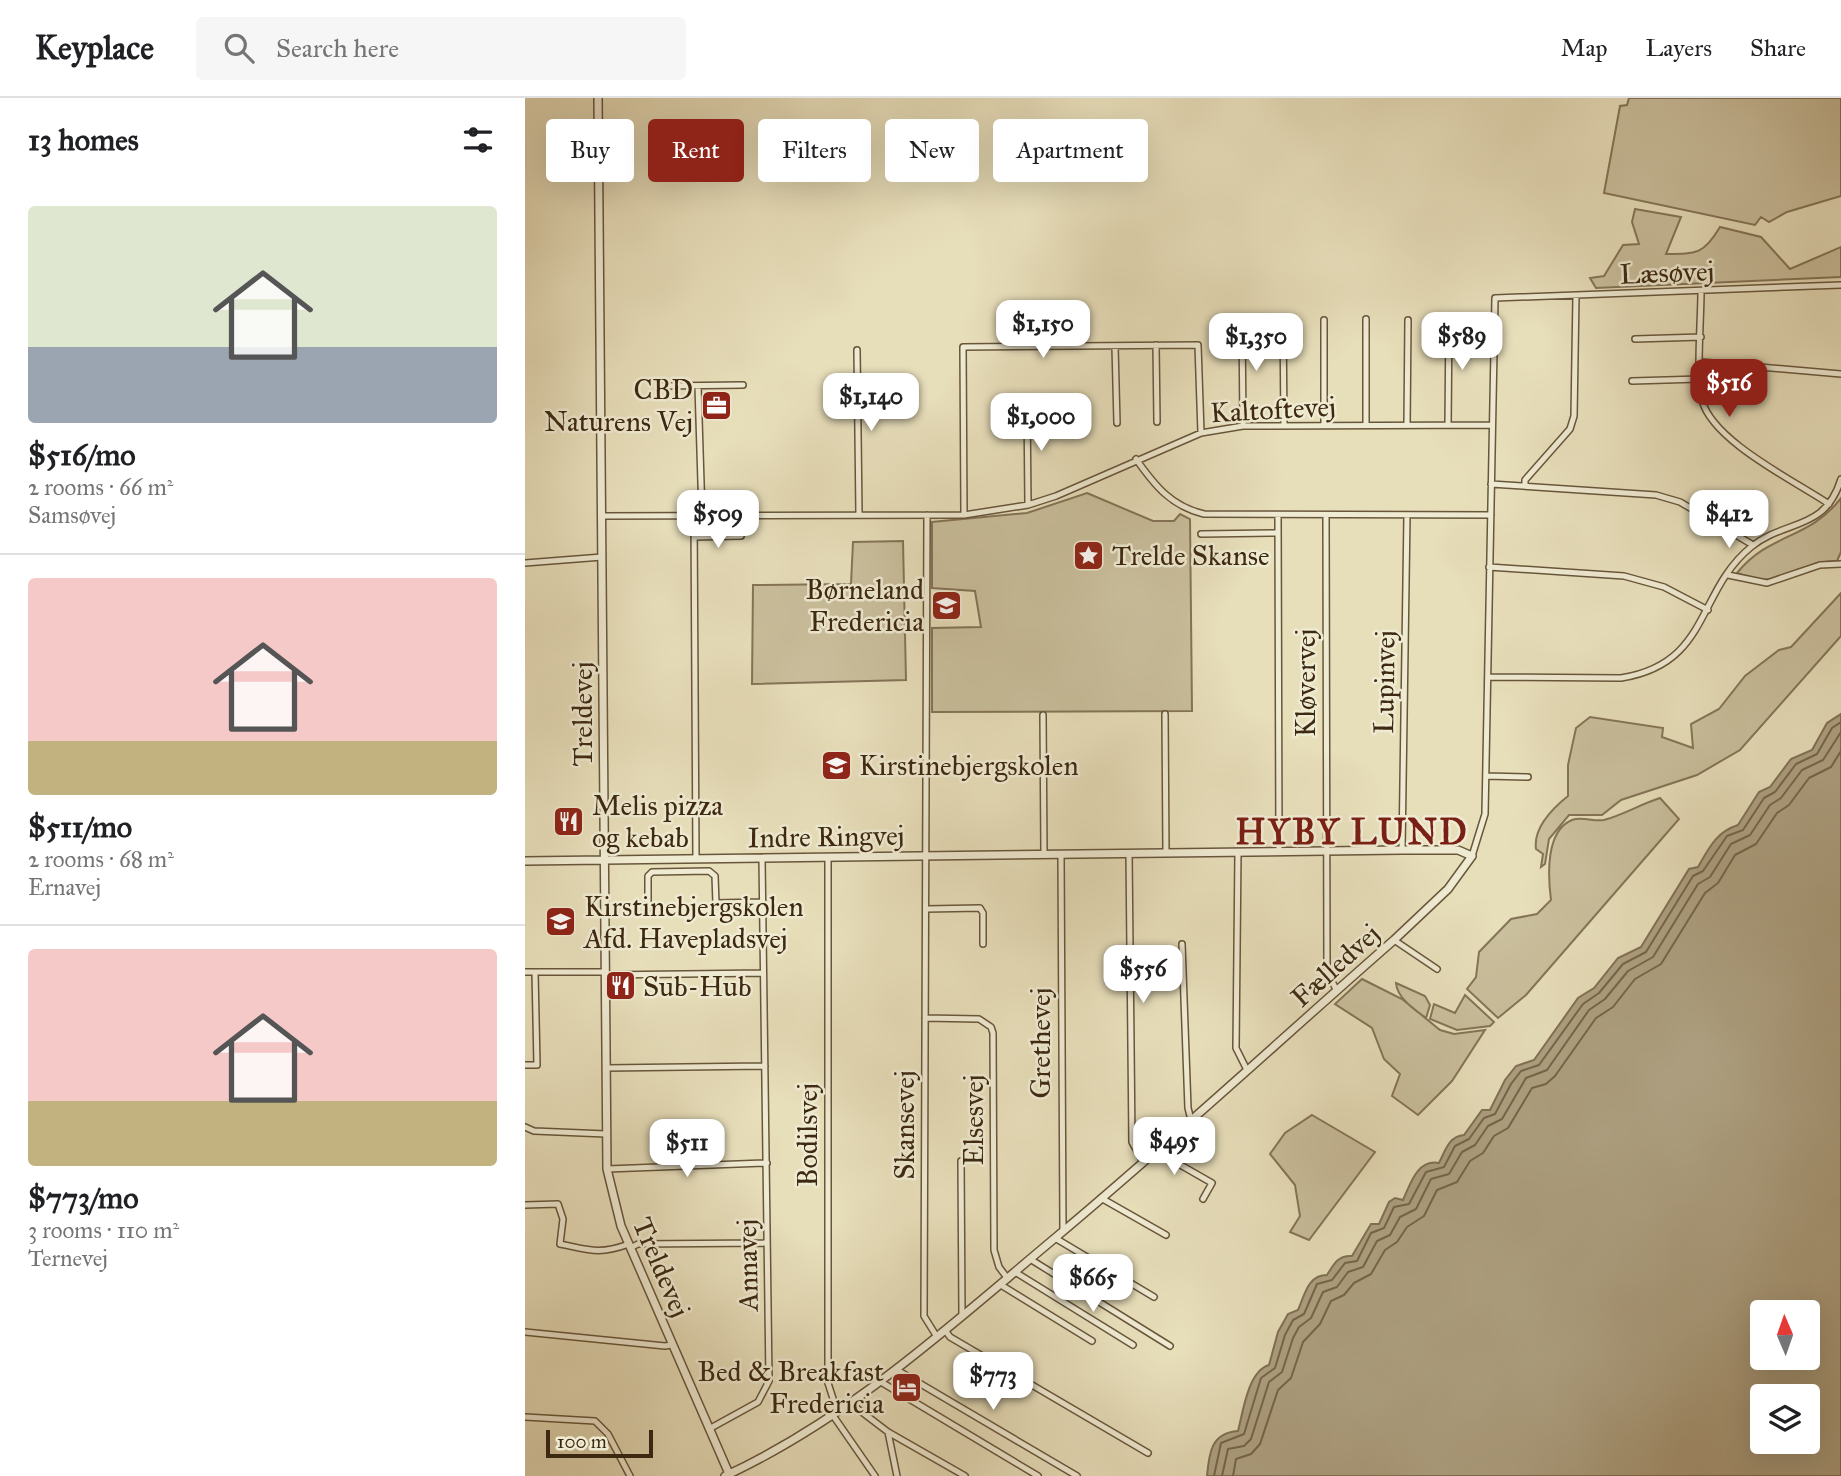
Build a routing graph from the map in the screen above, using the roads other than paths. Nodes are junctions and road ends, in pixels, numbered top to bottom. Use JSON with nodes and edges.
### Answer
{"nodes":[{"id":1,"x":598,"y":98,"type":"edge"},
{"id":2,"x":1841,"y":285,"type":"edge"},
{"id":3,"x":1701,"y":292,"type":"junction"},
{"id":4,"x":1576,"y":296,"type":"junction"},
{"id":5,"x":1495,"y":298,"type":"joint"},
{"id":6,"x":1283,"y":319,"type":"dead end"},
{"id":7,"x":1366,"y":319,"type":"dead end"},
{"id":8,"x":1449,"y":319,"type":"dead end"},
{"id":9,"x":1324,"y":320,"type":"dead end"},
{"id":10,"x":1408,"y":320,"type":"dead end"},
{"id":11,"x":1242,"y":321,"type":"dead end"},
{"id":12,"x":1701,"y":337,"type":"junction"},
{"id":13,"x":1635,"y":339,"type":"dead end"},
{"id":14,"x":1156,"y":345,"type":"junction"},
{"id":15,"x":1115,"y":346,"type":"junction"},
{"id":16,"x":857,"y":350,"type":"dead end"},
{"id":17,"x":1701,"y":362,"type":"junction"},
{"id":18,"x":1841,"y":374,"type":"edge"},
{"id":19,"x":1700,"y":379,"type":"junction"},
{"id":20,"x":1632,"y":381,"type":"dead end"},
{"id":21,"x":743,"y":385,"type":"dead end"},
{"id":22,"x":662,"y":386,"type":"dead end"},
{"id":23,"x":698,"y":386,"type":"junction"},
{"id":24,"x":1055,"y":402,"type":"dead end"},
{"id":25,"x":1157,"y":422,"type":"dead end"},
{"id":26,"x":1117,"y":423,"type":"dead end"},
{"id":27,"x":1284,"y":425,"type":"junction"},
{"id":28,"x":1324,"y":425,"type":"junction"},
{"id":29,"x":1366,"y":425,"type":"junction"},
{"id":30,"x":1407,"y":425,"type":"junction"},
{"id":31,"x":1448,"y":425,"type":"junction"},
{"id":32,"x":1492,"y":425,"type":"junction"},
{"id":33,"x":1243,"y":426,"type":"junction"},
{"id":34,"x":1201,"y":433,"type":"junction"},
{"id":35,"x":1136,"y":460,"type":"junction"},
{"id":36,"x":1841,"y":481,"type":"edge"},
{"id":37,"x":1491,"y":484,"type":"junction"},
{"id":38,"x":1525,"y":486,"type":"junction"},
{"id":39,"x":1829,"y":504,"type":"junction"},
{"id":40,"x":1028,"y":505,"type":"junction"},
{"id":41,"x":859,"y":515,"type":"junction"},
{"id":42,"x":927,"y":515,"type":"junction"},
{"id":43,"x":964,"y":515,"type":"junction"},
{"id":44,"x":1278,"y":515,"type":"junction"},
{"id":45,"x":1326,"y":515,"type":"junction"},
{"id":46,"x":1407,"y":515,"type":"junction"},
{"id":47,"x":1491,"y":515,"type":"junction"},
{"id":48,"x":601,"y":516,"type":"junction"},
{"id":49,"x":694,"y":516,"type":"junction"},
{"id":50,"x":702,"y":516,"type":"junction"},
{"id":51,"x":1278,"y":533,"type":"junction"},
{"id":52,"x":1201,"y":534,"type":"dead end"},
{"id":53,"x":741,"y":536,"type":"dead end"},
{"id":54,"x":694,"y":537,"type":"junction"},
{"id":55,"x":1753,"y":545,"type":"junction"},
{"id":56,"x":602,"y":557,"type":"junction"},
{"id":57,"x":525,"y":563,"type":"edge"},
{"id":58,"x":1841,"y":564,"type":"edge"},
{"id":59,"x":1489,"y":567,"type":"junction"},
{"id":60,"x":1728,"y":575,"type":"junction"},
{"id":61,"x":1708,"y":610,"type":"junction"},
{"id":62,"x":1488,"y":677,"type":"junction"},
{"id":63,"x":1165,"y":714,"type":"dead end"},
{"id":64,"x":1043,"y":715,"type":"dead end"},
{"id":65,"x":1486,"y":776,"type":"junction"},
{"id":66,"x":1528,"y":777,"type":"dead end"},
{"id":67,"x":1402,"y":850,"type":"junction"},
{"id":68,"x":1279,"y":851,"type":"junction"},
{"id":69,"x":1327,"y":851,"type":"junction"},
{"id":70,"x":1238,"y":852,"type":"junction"},
{"id":71,"x":1129,"y":853,"type":"junction"},
{"id":72,"x":1166,"y":853,"type":"junction"},
{"id":73,"x":1061,"y":854,"type":"junction"},
{"id":74,"x":1044,"y":855,"type":"junction"},
{"id":75,"x":926,"y":856,"type":"junction"},
{"id":76,"x":1472,"y":856,"type":"junction"},
{"id":77,"x":828,"y":857,"type":"junction"},
{"id":78,"x":762,"y":858,"type":"junction"},
{"id":79,"x":696,"y":859,"type":"junction"},
{"id":80,"x":605,"y":860,"type":"junction"},
{"id":81,"x":525,"y":861,"type":"edge"},
{"id":82,"x":762,"y":902,"type":"junction"},
{"id":83,"x":647,"y":909,"type":"dead end"},
{"id":84,"x":926,"y":909,"type":"junction"},
{"id":85,"x":1394,"y":940,"type":"junction"},
{"id":86,"x":983,"y":944,"type":"dead end"},
{"id":87,"x":1182,"y":944,"type":"dead end"},
{"id":88,"x":1437,"y":969,"type":"dead end"},
{"id":89,"x":525,"y":972,"type":"edge"},
{"id":90,"x":535,"y":972,"type":"junction"},
{"id":91,"x":605,"y":973,"type":"junction"},
{"id":92,"x":763,"y":973,"type":"junction"},
{"id":93,"x":1337,"y":991,"type":"junction"},
{"id":94,"x":925,"y":1018,"type":"junction"},
{"id":95,"x":525,"y":1065,"type":"edge"},
{"id":96,"x":765,"y":1066,"type":"junction"},
{"id":97,"x":606,"y":1068,"type":"junction"},
{"id":98,"x":1247,"y":1070,"type":"junction"},
{"id":99,"x":1191,"y":1120,"type":"junction"},
{"id":100,"x":525,"y":1127,"type":"edge"},
{"id":101,"x":606,"y":1134,"type":"junction"},
{"id":102,"x":1156,"y":1151,"type":"junction"},
{"id":103,"x":961,"y":1161,"type":"dead end"},
{"id":104,"x":1143,"y":1162,"type":"junction"},
{"id":105,"x":767,"y":1163,"type":"junction"},
{"id":106,"x":607,"y":1169,"type":"junction"},
{"id":107,"x":1101,"y":1198,"type":"junction"},
{"id":108,"x":1203,"y":1199,"type":"dead end"},
{"id":109,"x":525,"y":1205,"type":"edge"},
{"id":110,"x":1063,"y":1231,"type":"junction"},
{"id":111,"x":1166,"y":1234,"type":"dead end"},
{"id":112,"x":1055,"y":1238,"type":"junction"},
{"id":113,"x":767,"y":1243,"type":"junction"},
{"id":114,"x":629,"y":1246,"type":"junction"},
{"id":115,"x":1030,"y":1259,"type":"junction"},
{"id":116,"x":1015,"y":1272,"type":"junction"},
{"id":117,"x":1008,"y":1279,"type":"junction"},
{"id":118,"x":1001,"y":1284,"type":"junction"},
{"id":119,"x":1154,"y":1297,"type":"dead end"},
{"id":120,"x":962,"y":1316,"type":"junction"},
{"id":121,"x":945,"y":1330,"type":"junction"},
{"id":122,"x":525,"y":1332,"type":"edge"},
{"id":123,"x":937,"y":1337,"type":"junction"},
{"id":124,"x":1092,"y":1341,"type":"dead end"},
{"id":125,"x":671,"y":1345,"type":"junction"},
{"id":126,"x":1133,"y":1345,"type":"dead end"},
{"id":127,"x":1170,"y":1346,"type":"dead end"},
{"id":128,"x":897,"y":1370,"type":"junction"},
{"id":129,"x":881,"y":1381,"type":"junction"},
{"id":130,"x":850,"y":1403,"type":"junction"},
{"id":131,"x":835,"y":1412,"type":"junction"},
{"id":132,"x":525,"y":1417,"type":"edge"},
{"id":133,"x":709,"y":1429,"type":"junction"},
{"id":134,"x":888,"y":1432,"type":"junction"},
{"id":135,"x":1148,"y":1453,"type":"dead end"},
{"id":136,"x":728,"y":1475,"type":"edge"},
{"id":137,"x":630,"y":1476,"type":"edge"},
{"id":138,"x":875,"y":1476,"type":"edge"},
{"id":139,"x":897,"y":1476,"type":"edge"},
{"id":140,"x":965,"y":1476,"type":"edge"},
{"id":141,"x":1038,"y":1476,"type":"edge"},
{"id":142,"x":1077,"y":1476,"type":"edge"}],
"edges":[{"from":1,"to":48,"type":"street","name":"Treldevej"},
{"from":2,"to":3,"type":"street","name":"Læsøvej"},
{"from":3,"to":4,"type":"street","name":"Læsøvej"},
{"from":3,"to":12,"type":"street"},
{"from":4,"to":5,"type":"street","name":"Læsøvej"},
{"from":4,"to":38,"type":"street"},
{"from":5,"to":32,"type":"street","name":"Fælledvej"},
{"from":6,"to":27,"type":"street"},
{"from":7,"to":29,"type":"street"},
{"from":8,"to":31,"type":"street"},
{"from":9,"to":28,"type":"street"},
{"from":10,"to":30,"type":"street"},
{"from":11,"to":33,"type":"street"},
{"from":12,"to":13,"type":"street"},
{"from":12,"to":17,"type":"street"},
{"from":14,"to":15,"type":"street"},
{"from":14,"to":25,"type":"street"},
{"from":14,"to":34,"type":"street"},
{"from":15,"to":26,"type":"street"},
{"from":15,"to":43,"type":"street"},
{"from":16,"to":41,"type":"street"},
{"from":17,"to":18,"type":"street"},
{"from":17,"to":19,"type":"street"},
{"from":19,"to":20,"type":"street"},
{"from":19,"to":39,"type":"street"},
{"from":21,"to":23,"type":"street"},
{"from":22,"to":23,"type":"street"},
{"from":23,"to":50,"type":"street"},
{"from":24,"to":40,"type":"street"},
{"from":27,"to":28,"type":"street","name":"Kaltoftevej"},
{"from":27,"to":33,"type":"street","name":"Kaltoftevej"},
{"from":28,"to":29,"type":"street","name":"Kaltoftevej"},
{"from":29,"to":30,"type":"street","name":"Kaltoftevej"},
{"from":30,"to":31,"type":"street","name":"Kaltoftevej"},
{"from":31,"to":32,"type":"street","name":"Kaltoftevej"},
{"from":32,"to":37,"type":"street","name":"Fælledvej"},
{"from":33,"to":34,"type":"street","name":"Kaltoftevej"},
{"from":34,"to":35,"type":"street","name":"Kaltoftevej"},
{"from":35,"to":40,"type":"street","name":"Kaltoftevej"},
{"from":35,"to":44,"type":"street"},
{"from":36,"to":39,"type":"street"},
{"from":37,"to":38,"type":"street"},
{"from":37,"to":47,"type":"street","name":"Fælledvej"},
{"from":38,"to":55,"type":"street"},
{"from":39,"to":55,"type":"street"},
{"from":40,"to":43,"type":"street","name":"Kaltoftevej"},
{"from":41,"to":42,"type":"street","name":"Kaltoftevej"},
{"from":41,"to":50,"type":"street","name":"Kaltoftevej"},
{"from":42,"to":43,"type":"street","name":"Kaltoftevej"},
{"from":42,"to":75,"type":"street","name":"Skansevej"},
{"from":44,"to":45,"type":"street"},
{"from":44,"to":51,"type":"street"},
{"from":45,"to":46,"type":"street"},
{"from":45,"to":69,"type":"street","name":"Kløvervej"},
{"from":46,"to":47,"type":"street"},
{"from":46,"to":67,"type":"street","name":"Lupinvej"},
{"from":47,"to":59,"type":"street","name":"Fælledvej"},
{"from":48,"to":49,"type":"street","name":"Kaltoftevej"},
{"from":48,"to":56,"type":"street","name":"Treldevej"},
{"from":49,"to":50,"type":"street","name":"Kaltoftevej"},
{"from":49,"to":54,"type":"street"},
{"from":51,"to":52,"type":"street"},
{"from":51,"to":68,"type":"street"},
{"from":53,"to":54,"type":"street"},
{"from":54,"to":79,"type":"street"},
{"from":55,"to":60,"type":"street"},
{"from":56,"to":57,"type":"street"},
{"from":56,"to":80,"type":"street","name":"Treldevej"},
{"from":58,"to":60,"type":"street"},
{"from":59,"to":61,"type":"street"},
{"from":59,"to":62,"type":"street","name":"Fælledvej"},
{"from":60,"to":61,"type":"street"},
{"from":61,"to":62,"type":"street"},
{"from":62,"to":65,"type":"street","name":"Fælledvej"},
{"from":63,"to":72,"type":"street"},
{"from":64,"to":74,"type":"street"},
{"from":65,"to":66,"type":"street"},
{"from":65,"to":76,"type":"street","name":"Fælledvej"},
{"from":67,"to":69,"type":"street","name":"Indre Ringvej"},
{"from":67,"to":76,"type":"street","name":"Indre Ringvej"},
{"from":68,"to":69,"type":"street","name":"Indre Ringvej"},
{"from":68,"to":70,"type":"street","name":"Indre Ringvej"},
{"from":69,"to":93,"type":"street","name":"Kløvervej"},
{"from":70,"to":72,"type":"street","name":"Indre Ringvej"},
{"from":70,"to":98,"type":"street"},
{"from":71,"to":72,"type":"street","name":"Indre Ringvej"},
{"from":71,"to":73,"type":"street","name":"Indre Ringvej"},
{"from":71,"to":104,"type":"street"},
{"from":73,"to":74,"type":"street","name":"Indre Ringvej"},
{"from":73,"to":110,"type":"street","name":"Grethevej"},
{"from":74,"to":75,"type":"street","name":"Indre Ringvej"},
{"from":75,"to":77,"type":"street","name":"Indre Ringvej"},
{"from":75,"to":84,"type":"street","name":"Skansevej"},
{"from":76,"to":85,"type":"street","name":"Fælledvej"},
{"from":77,"to":78,"type":"street","name":"Indre Ringvej"},
{"from":77,"to":131,"type":"street","name":"Bodilsvej"},
{"from":78,"to":79,"type":"street","name":"Indre Ringvej"},
{"from":78,"to":82,"type":"street","name":"Annavej"},
{"from":79,"to":80,"type":"street","name":"Indre Ringvej"},
{"from":80,"to":81,"type":"street","name":"Indre Ringvej"},
{"from":80,"to":91,"type":"street","name":"Treldevej"},
{"from":82,"to":83,"type":"street"},
{"from":82,"to":92,"type":"street","name":"Annavej"},
{"from":84,"to":86,"type":"street"},
{"from":84,"to":94,"type":"street","name":"Skansevej"},
{"from":85,"to":88,"type":"street"},
{"from":85,"to":93,"type":"street","name":"Fælledvej"},
{"from":87,"to":99,"type":"street"},
{"from":89,"to":90,"type":"street"},
{"from":90,"to":91,"type":"street"},
{"from":90,"to":95,"type":"street"},
{"from":91,"to":92,"type":"street"},
{"from":91,"to":97,"type":"street","name":"Treldevej"},
{"from":92,"to":96,"type":"street","name":"Annavej"},
{"from":93,"to":98,"type":"street","name":"Fælledvej"},
{"from":94,"to":117,"type":"street","name":"Elsesvej"},
{"from":94,"to":123,"type":"street","name":"Skansevej"},
{"from":96,"to":97,"type":"street"},
{"from":96,"to":105,"type":"street","name":"Annavej"},
{"from":97,"to":101,"type":"street","name":"Treldevej"},
{"from":98,"to":99,"type":"street","name":"Fælledvej"},
{"from":99,"to":102,"type":"street","name":"Fælledvej"},
{"from":100,"to":101,"type":"street"},
{"from":101,"to":106,"type":"street","name":"Treldevej"},
{"from":102,"to":104,"type":"street","name":"Fælledvej"},
{"from":102,"to":108,"type":"street"},
{"from":103,"to":120,"type":"street"},
{"from":104,"to":107,"type":"street","name":"Fælledvej"},
{"from":105,"to":106,"type":"street"},
{"from":105,"to":113,"type":"street","name":"Annavej"},
{"from":106,"to":114,"type":"street","name":"Treldevej"},
{"from":107,"to":110,"type":"street","name":"Fælledvej"},
{"from":107,"to":111,"type":"street"},
{"from":109,"to":114,"type":"street"},
{"from":110,"to":112,"type":"street","name":"Fælledvej"},
{"from":112,"to":115,"type":"street","name":"Fælledvej"},
{"from":112,"to":119,"type":"street"},
{"from":113,"to":114,"type":"street"},
{"from":113,"to":133,"type":"street","name":"Annavej"},
{"from":114,"to":125,"type":"street","name":"Treldevej"},
{"from":115,"to":116,"type":"street","name":"Fælledvej"},
{"from":115,"to":127,"type":"street"},
{"from":116,"to":117,"type":"street","name":"Fælledvej"},
{"from":116,"to":126,"type":"street"},
{"from":117,"to":118,"type":"street","name":"Fælledvej"},
{"from":118,"to":120,"type":"street","name":"Fælledvej"},
{"from":118,"to":124,"type":"street"},
{"from":120,"to":121,"type":"street","name":"Fælledvej"},
{"from":121,"to":123,"type":"street","name":"Fælledvej"},
{"from":121,"to":135,"type":"street"},
{"from":122,"to":125,"type":"street"},
{"from":123,"to":128,"type":"street","name":"Fælledvej"},
{"from":125,"to":133,"type":"street","name":"Treldevej"},
{"from":128,"to":129,"type":"street","name":"Fælledvej"},
{"from":128,"to":142,"type":"street"},
{"from":129,"to":130,"type":"street","name":"Fælledvej"},
{"from":129,"to":141,"type":"street"},
{"from":130,"to":131,"type":"street","name":"Fælledvej"},
{"from":130,"to":134,"type":"street"},
{"from":131,"to":136,"type":"street","name":"Fælledvej"},
{"from":131,"to":138,"type":"street"},
{"from":132,"to":137,"type":"street"},
{"from":133,"to":136,"type":"street","name":"Treldevej"},
{"from":134,"to":139,"type":"street"},
{"from":134,"to":140,"type":"street"}]}
